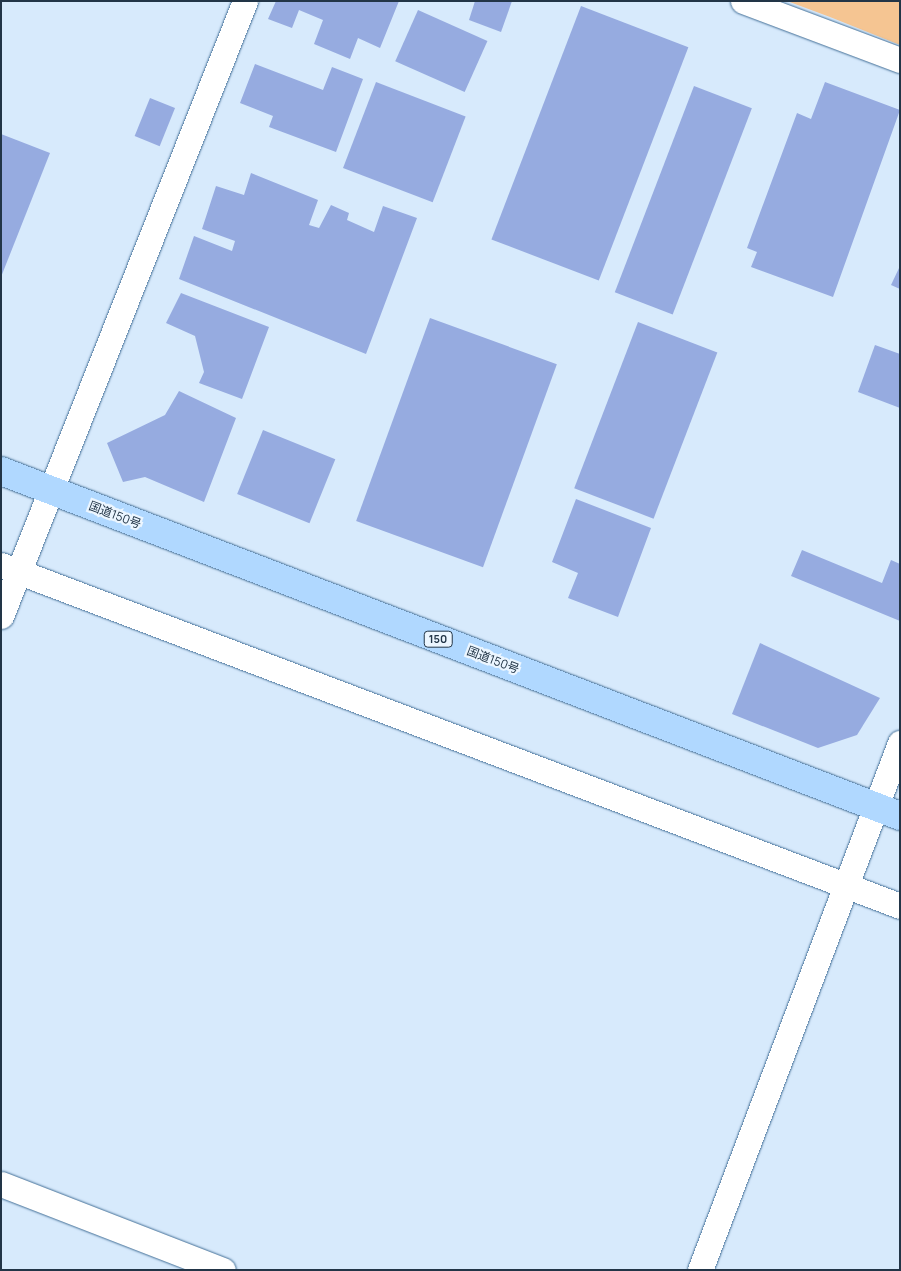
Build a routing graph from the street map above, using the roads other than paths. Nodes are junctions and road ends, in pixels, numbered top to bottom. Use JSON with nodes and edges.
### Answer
{"nodes":[{"id":1,"x":245,"y":1,"type":"edge"},
{"id":2,"x":743,"y":1,"type":"edge"},
{"id":3,"x":900,"y":60,"type":"edge"},
{"id":4,"x":1,"y":471,"type":"edge"},
{"id":5,"x":49,"y":489,"type":"junction"},
{"id":6,"x":10,"y":569,"type":"edge"},
{"id":7,"x":1,"y":616,"type":"edge"},
{"id":8,"x":900,"y":743,"type":"edge"},
{"id":9,"x":888,"y":812,"type":"edge"},
{"id":10,"x":846,"y":886,"type":"junction"},
{"id":11,"x":900,"y":906,"type":"edge"},
{"id":12,"x":1,"y":1184,"type":"edge"},
{"id":13,"x":223,"y":1270,"type":"edge"},
{"id":14,"x":700,"y":1270,"type":"edge"}],
"edges":[{"from":1,"to":5,"type":"street"},
{"from":2,"to":3,"type":"street"},
{"from":4,"to":5,"type":"highway","name":"国道150号","number":"150"},
{"from":5,"to":6,"type":"street"},
{"from":5,"to":9,"type":"highway","name":"国道150号","number":"150"},
{"from":6,"to":7,"type":"street"},
{"from":6,"to":10,"type":"street"},
{"from":8,"to":9,"type":"street"},
{"from":9,"to":10,"type":"street"},
{"from":10,"to":11,"type":"street"},
{"from":10,"to":14,"type":"street"},
{"from":12,"to":13,"type":"street"}]}
